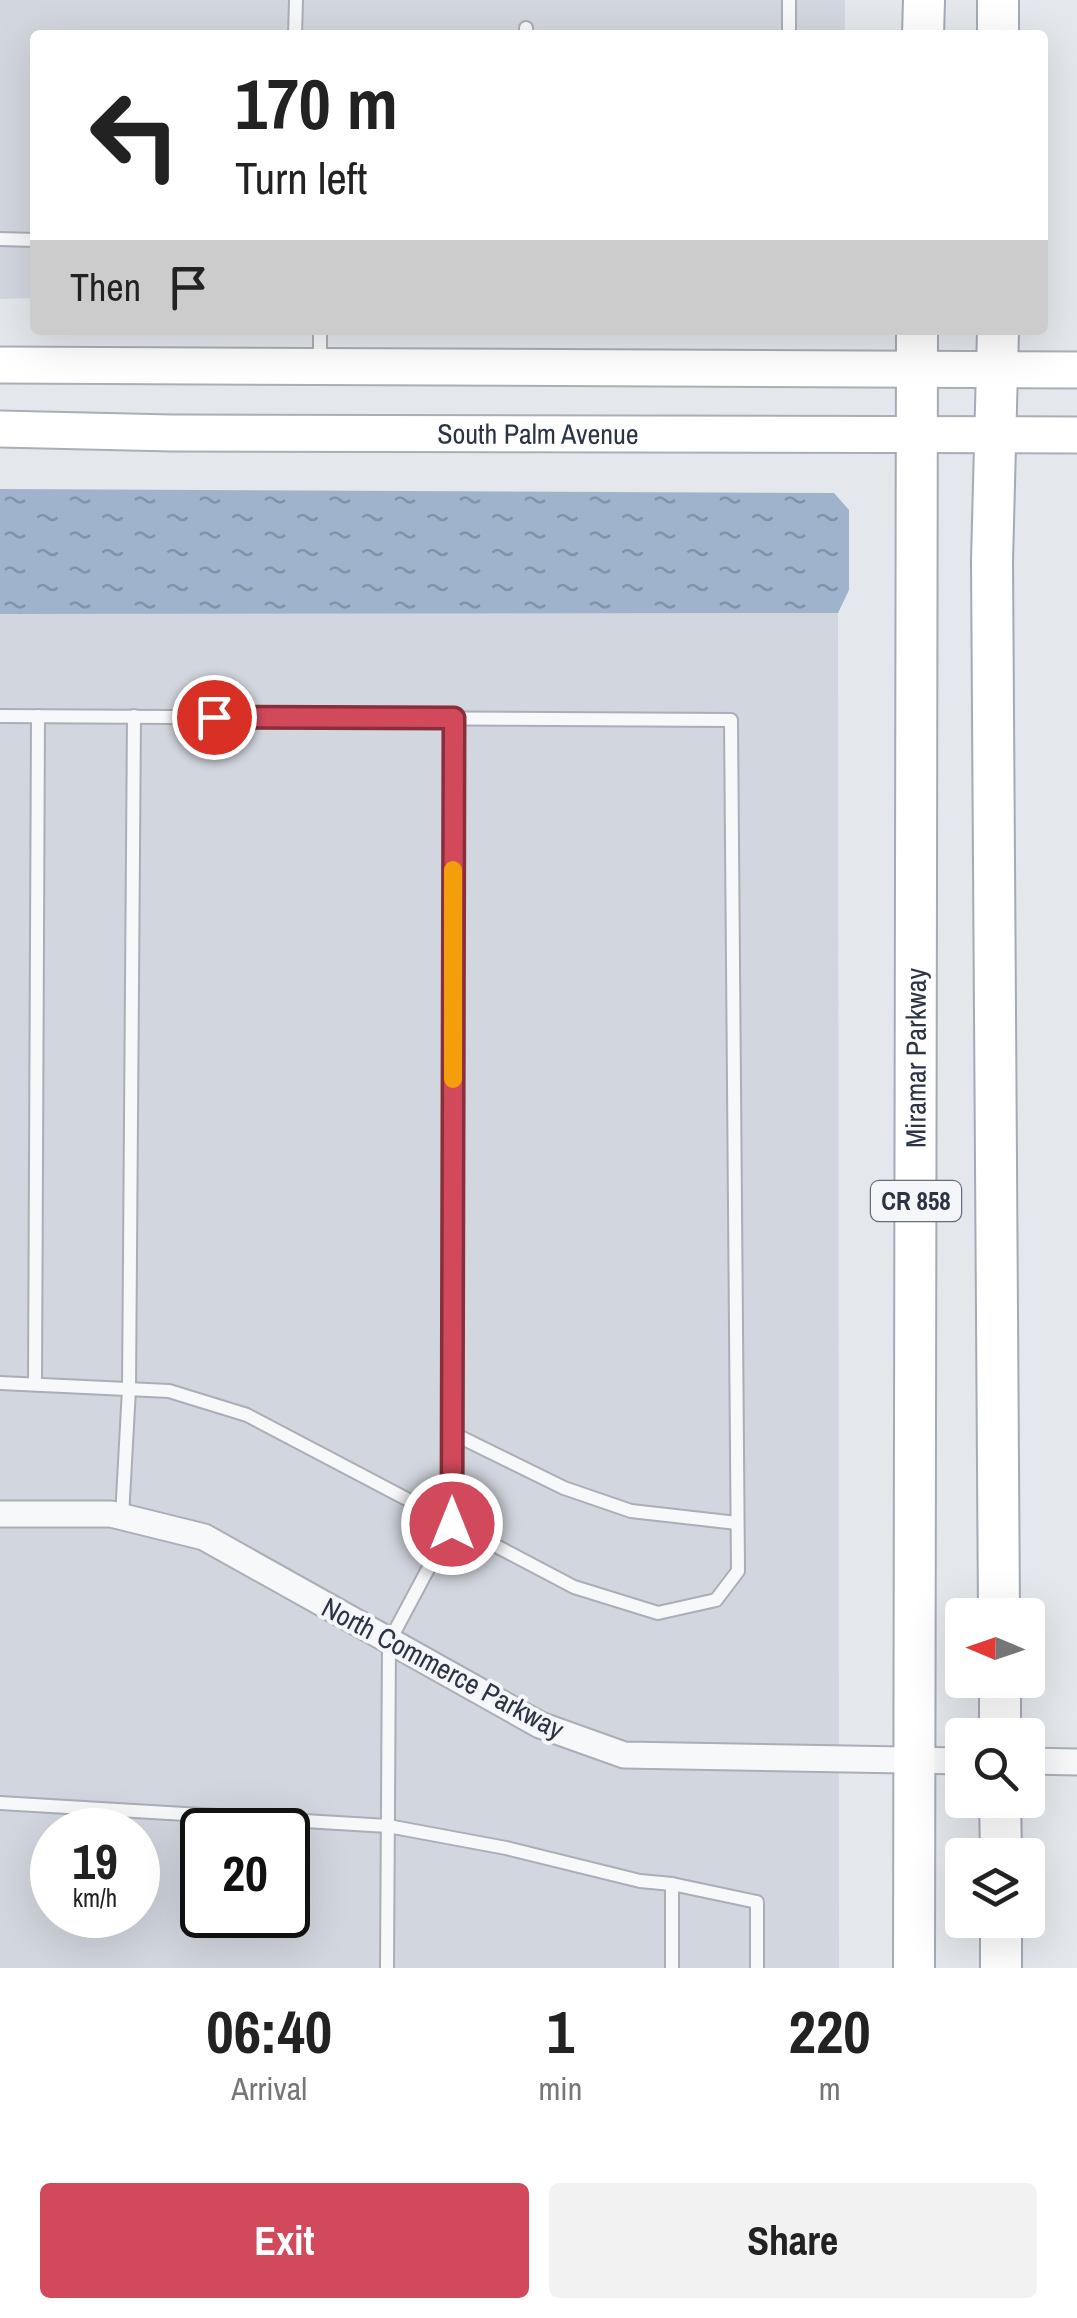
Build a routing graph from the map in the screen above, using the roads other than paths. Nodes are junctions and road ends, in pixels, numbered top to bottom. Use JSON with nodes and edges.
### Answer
{"nodes":[{"id":1,"x":296,"y":0,"type":"edge"},
{"id":2,"x":789,"y":0,"type":"edge"},
{"id":3,"x":998,"y":0,"type":"edge"},
{"id":4,"x":295,"y":30,"type":"edge"},
{"id":5,"x":789,"y":30,"type":"edge"},
{"id":6,"x":998,"y":30,"type":"edge"},
{"id":7,"x":0,"y":239,"type":"edge"},
{"id":8,"x":30,"y":240,"type":"edge"},
{"id":9,"x":917,"y":335,"type":"edge"},
{"id":10,"x":998,"y":335,"type":"edge"},
{"id":11,"x":320,"y":347,"type":"edge"},
{"id":12,"x":0,"y":365,"type":"edge"},
{"id":13,"x":916,"y":370,"type":"junction"},
{"id":14,"x":998,"y":370,"type":"junction"},
{"id":15,"x":1077,"y":370,"type":"edge"},
{"id":16,"x":0,"y":429,"type":"edge"},
{"id":17,"x":917,"y":434,"type":"junction"},
{"id":18,"x":996,"y":434,"type":"junction"},
{"id":19,"x":1077,"y":435,"type":"edge"},
{"id":20,"x":0,"y":716,"type":"edge"},
{"id":21,"x":38,"y":716,"type":"junction"},
{"id":22,"x":134,"y":716,"type":"junction"},
{"id":23,"x":454,"y":718,"type":"junction"},
{"id":24,"x":0,"y":1383,"type":"edge"},
{"id":25,"x":35,"y":1384,"type":"junction"},
{"id":26,"x":129,"y":1389,"type":"junction"},
{"id":27,"x":452,"y":1434,"type":"junction"},
{"id":28,"x":0,"y":1514,"type":"edge"},
{"id":29,"x":122,"y":1517,"type":"junction"},
{"id":30,"x":737,"y":1523,"type":"junction"},
{"id":31,"x":452,"y":1524,"type":"junction"},
{"id":32,"x":999,"y":1598,"type":"edge"},
{"id":33,"x":389,"y":1642,"type":"junction"},
{"id":34,"x":914,"y":1760,"type":"junction"},
{"id":35,"x":945,"y":1761,"type":"edge"},
{"id":36,"x":1045,"y":1762,"type":"edge"},
{"id":37,"x":1077,"y":1762,"type":"edge"},
{"id":38,"x":0,"y":1803,"type":"edge"},
{"id":39,"x":388,"y":1826,"type":"junction"},
{"id":40,"x":672,"y":1884,"type":"junction"},
{"id":41,"x":1001,"y":1938,"type":"edge"},
{"id":42,"x":387,"y":1968,"type":"edge"},
{"id":43,"x":672,"y":1968,"type":"edge"},
{"id":44,"x":757,"y":1968,"type":"edge"},
{"id":45,"x":914,"y":1968,"type":"edge"},
{"id":46,"x":1001,"y":1968,"type":"edge"}],
"edges":[{"from":1,"to":4,"type":"lane"},
{"from":2,"to":5,"type":"lane"},
{"from":3,"to":6,"type":"main road"},
{"from":7,"to":8,"type":"lane"},
{"from":9,"to":13,"type":"main road","name":"Miramar Parkway","number":"CR 858"},
{"from":10,"to":14,"type":"main road","number":"CR 858"},
{"from":11,"to":12,"type":"main road"},
{"from":11,"to":13,"type":"main road"},
{"from":13,"to":14,"type":"main road"},
{"from":13,"to":17,"type":"main road","name":"Miramar Parkway","number":"CR 858"},
{"from":14,"to":15,"type":"main road"},
{"from":14,"to":18,"type":"main road","number":"CR 858"},
{"from":16,"to":17,"type":"main road","name":"South Palm Avenue"},
{"from":17,"to":18,"type":"main road","name":"South Palm Avenue"},
{"from":17,"to":34,"type":"main road","name":"Miramar Parkway","number":"CR 858"},
{"from":18,"to":19,"type":"main road","name":"South Palm Avenue"},
{"from":18,"to":32,"type":"main road","number":"CR 858"},
{"from":20,"to":21,"type":"lane"},
{"from":21,"to":22,"type":"lane"},
{"from":21,"to":25,"type":"lane"},
{"from":22,"to":23,"type":"lane"},
{"from":22,"to":26,"type":"lane"},
{"from":23,"to":27,"type":"lane"},
{"from":23,"to":30,"type":"lane"},
{"from":24,"to":25,"type":"lane"},
{"from":25,"to":26,"type":"lane"},
{"from":26,"to":29,"type":"lane"},
{"from":26,"to":31,"type":"lane"},
{"from":27,"to":30,"type":"lane"},
{"from":27,"to":31,"type":"lane"},
{"from":28,"to":29,"type":"street","name":"North Commerce Parkway"},
{"from":29,"to":33,"type":"street","name":"North Commerce Parkway"},
{"from":30,"to":31,"type":"lane"},
{"from":31,"to":33,"type":"lane"},
{"from":33,"to":34,"type":"street","name":"North Commerce Parkway"},
{"from":33,"to":39,"type":"lane"},
{"from":34,"to":35,"type":"street","name":"North Commerce Parkway"},
{"from":34,"to":45,"type":"main road","name":"Miramar Parkway","number":"CR 858"},
{"from":36,"to":37,"type":"street"},
{"from":38,"to":39,"type":"lane"},
{"from":39,"to":40,"type":"lane"},
{"from":39,"to":42,"type":"lane"},
{"from":40,"to":43,"type":"lane"},
{"from":40,"to":44,"type":"lane"},
{"from":41,"to":46,"type":"main road"}]}
